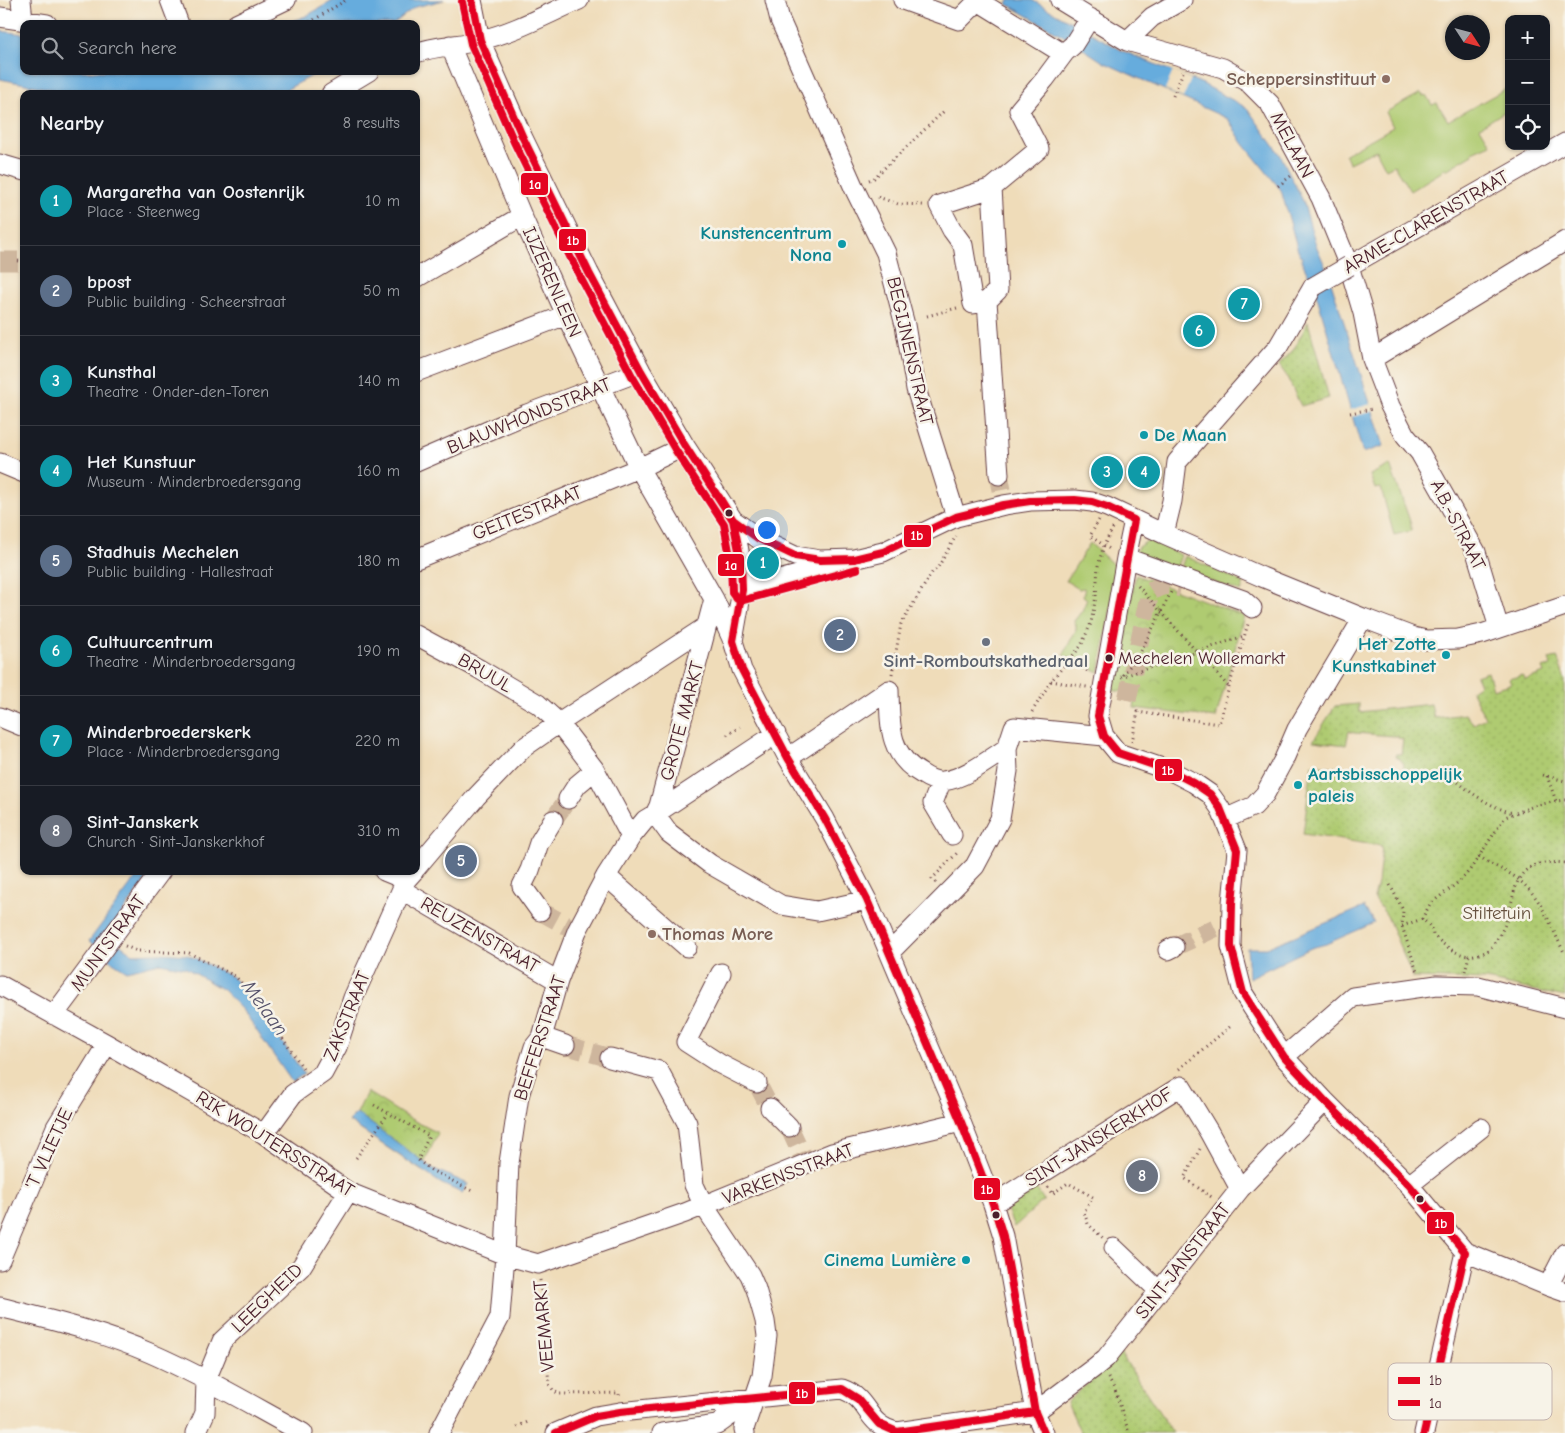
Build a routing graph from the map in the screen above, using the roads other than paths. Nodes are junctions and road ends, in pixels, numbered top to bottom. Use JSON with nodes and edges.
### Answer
{"nodes":[{"id":1,"x":21,"y":0,"type":"edge"},
{"id":2,"x":170,"y":0,"type":"edge"},
{"id":3,"x":286,"y":0,"type":"edge"},
{"id":4,"x":472,"y":0,"type":"edge"},
{"id":5,"x":579,"y":0,"type":"edge"},
{"id":6,"x":775,"y":0,"type":"edge"},
{"id":7,"x":903,"y":0,"type":"edge"},
{"id":8,"x":978,"y":0,"type":"edge"},
{"id":9,"x":1060,"y":0,"type":"edge"},
{"id":10,"x":1182,"y":0,"type":"edge"},
{"id":11,"x":0,"y":17,"type":"edge"},
{"id":12,"x":23,"y":20,"type":"joint"},
{"id":13,"x":177,"y":20,"type":"edge"},
{"id":14,"x":244,"y":20,"type":"edge"},
{"id":15,"x":1087,"y":23,"type":"junction"},
{"id":16,"x":480,"y":40,"type":"junction"},
{"id":17,"x":1128,"y":41,"type":"junction"},
{"id":18,"x":446,"y":46,"type":"junction"},
{"id":19,"x":1069,"y":48,"type":"junction"},
{"id":20,"x":420,"y":52,"type":"edge"},
{"id":21,"x":362,"y":75,"type":"edge"},
{"id":22,"x":338,"y":90,"type":"edge"},
{"id":23,"x":1565,"y":143,"type":"edge"},
{"id":24,"x":0,"y":164,"type":"edge"},
{"id":25,"x":20,"y":170,"type":"edge"},
{"id":26,"x":992,"y":188,"type":"junction"},
{"id":27,"x":522,"y":216,"type":"junction"},
{"id":28,"x":1565,"y":241,"type":"edge"},
{"id":29,"x":1349,"y":266,"type":"junction"},
{"id":30,"x":420,"y":276,"type":"edge"},
{"id":31,"x":980,"y":302,"type":"junction"},
{"id":32,"x":566,"y":315,"type":"junction"},
{"id":33,"x":1372,"y":359,"type":"junction"},
{"id":34,"x":420,"y":370,"type":"edge"},
{"id":35,"x":641,"y":371,"type":"junction"},
{"id":36,"x":601,"y":387,"type":"junction"},
{"id":37,"x":688,"y":450,"type":"junction"},
{"id":38,"x":420,"y":460,"type":"edge"},
{"id":39,"x":0,"y":463,"type":"edge"},
{"id":40,"x":639,"y":468,"type":"junction"},
{"id":41,"x":20,"y":471,"type":"edge"},
{"id":42,"x":1002,"y":490,"type":"junction"},
{"id":43,"x":1121,"y":513,"type":"junction"},
{"id":44,"x":956,"y":517,"type":"junction"},
{"id":45,"x":733,"y":520,"type":"junction"},
{"id":46,"x":1164,"y":534,"type":"junction"},
{"id":47,"x":420,"y":557,"type":"edge"},
{"id":48,"x":1126,"y":558,"type":"junction"},
{"id":49,"x":854,"y":559,"type":"junction"},
{"id":50,"x":742,"y":590,"type":"junction"},
{"id":51,"x":714,"y":599,"type":"junction"},
{"id":52,"x":1565,"y":606,"type":"edge"},
{"id":53,"x":1252,"y":608,"type":"road end"},
{"id":54,"x":1363,"y":618,"type":"junction"},
{"id":55,"x":707,"y":626,"type":"junction"},
{"id":56,"x":1499,"y":628,"type":"junction"},
{"id":57,"x":420,"y":637,"type":"edge"},
{"id":58,"x":733,"y":641,"type":"junction"},
{"id":59,"x":0,"y":717,"type":"edge"},
{"id":60,"x":555,"y":719,"type":"junction"},
{"id":61,"x":20,"y":725,"type":"edge"},
{"id":62,"x":776,"y":734,"type":"junction"},
{"id":63,"x":1104,"y":736,"type":"junction"},
{"id":64,"x":1007,"y":748,"type":"junction"},
{"id":65,"x":788,"y":758,"type":"junction"},
{"id":66,"x":596,"y":770,"type":"junction"},
{"id":67,"x":941,"y":782,"type":"junction"},
{"id":68,"x":568,"y":799,"type":"tunnel mouth"},
{"id":69,"x":655,"y":814,"type":"junction"},
{"id":70,"x":1225,"y":819,"type":"junction"},
{"id":71,"x":553,"y":820,"type":"tunnel mouth"},
{"id":72,"x":952,"y":835,"type":"road end"},
{"id":73,"x":630,"y":837,"type":"junction"},
{"id":74,"x":420,"y":864,"type":"edge"},
{"id":75,"x":158,"y":875,"type":"edge"},
{"id":76,"x":606,"y":876,"type":"junction"},
{"id":77,"x":409,"y":877,"type":"edge"},
{"id":78,"x":867,"y":900,"type":"junction"},
{"id":79,"x":540,"y":910,"type":"tunnel mouth"},
{"id":80,"x":687,"y":947,"type":"dead end"},
{"id":81,"x":890,"y":952,"type":"junction"},
{"id":82,"x":721,"y":973,"type":"dead end"},
{"id":83,"x":558,"y":981,"type":"junction"},
{"id":84,"x":0,"y":985,"type":"edge"},
{"id":85,"x":1565,"y":1008,"type":"edge"},
{"id":86,"x":54,"y":1015,"type":"junction"},
{"id":87,"x":542,"y":1037,"type":"junction"},
{"id":88,"x":107,"y":1044,"type":"junction"},
{"id":89,"x":566,"y":1045,"type":"tunnel mouth"},
{"id":90,"x":1284,"y":1056,"type":"junction"},
{"id":91,"x":610,"y":1058,"type":"tunnel mouth"},
{"id":92,"x":757,"y":1083,"type":"tunnel mouth"},
{"id":93,"x":1324,"y":1101,"type":"junction"},
{"id":94,"x":770,"y":1108,"type":"tunnel mouth"},
{"id":95,"x":955,"y":1123,"type":"junction"},
{"id":96,"x":789,"y":1127,"type":"tunnel mouth"},
{"id":97,"x":1481,"y":1128,"type":"dead end"},
{"id":98,"x":264,"y":1134,"type":"junction"},
{"id":99,"x":1409,"y":1185,"type":"junction"},
{"id":100,"x":1240,"y":1189,"type":"junction"},
{"id":101,"x":348,"y":1192,"type":"junction"},
{"id":102,"x":993,"y":1204,"type":"junction"},
{"id":103,"x":704,"y":1206,"type":"junction"},
{"id":104,"x":1114,"y":1248,"type":"road end"},
{"id":105,"x":1465,"y":1252,"type":"junction"},
{"id":106,"x":1565,"y":1253,"type":"edge"},
{"id":107,"x":505,"y":1255,"type":"junction"},
{"id":108,"x":0,"y":1260,"type":"edge"},
{"id":109,"x":1556,"y":1289,"type":"edge"},
{"id":110,"x":1159,"y":1291,"type":"junction"},
{"id":111,"x":0,"y":1307,"type":"edge"},
{"id":112,"x":1440,"y":1363,"type":"edge"},
{"id":113,"x":206,"y":1380,"type":"junction"},
{"id":114,"x":754,"y":1399,"type":"junction"},
{"id":115,"x":1035,"y":1412,"type":"junction"},
{"id":116,"x":1427,"y":1420,"type":"edge"},
{"id":117,"x":877,"y":1428,"type":"edge"},
{"id":118,"x":196,"y":1433,"type":"edge"},
{"id":119,"x":303,"y":1433,"type":"edge"},
{"id":120,"x":439,"y":1433,"type":"edge"},
{"id":121,"x":556,"y":1433,"type":"edge"},
{"id":122,"x":662,"y":1433,"type":"edge"},
{"id":123,"x":745,"y":1433,"type":"edge"},
{"id":124,"x":1044,"y":1433,"type":"edge"},
{"id":125,"x":1424,"y":1433,"type":"edge"}],
"edges":[{"from":1,"to":12,"type":"street"},
{"from":2,"to":13,"type":"street"},
{"from":3,"to":14,"type":"street"},
{"from":4,"to":16,"type":"street","name":"IJZERENLEEN"},
{"from":5,"to":16,"type":"street"},
{"from":6,"to":44,"type":"street","name":"BEGIJNENSTRAAT"},
{"from":7,"to":8,"type":"street"},
{"from":8,"to":19,"type":"street"},
{"from":9,"to":15,"type":"street","name":"MELAAN"},
{"from":10,"to":17,"type":"street"},
{"from":11,"to":12,"type":"street"},
{"from":15,"to":17,"type":"street","name":"MELAAN"},
{"from":15,"to":19,"type":"street"},
{"from":16,"to":18,"type":"street"},
{"from":16,"to":35,"type":"street","name":"IJZERENLEEN"},
{"from":17,"to":29,"type":"street","name":"MELAAN"},
{"from":18,"to":20,"type":"street"},
{"from":18,"to":27,"type":"street","name":"IJZERENLEEN"},
{"from":19,"to":26,"type":"street"},
{"from":21,"to":22,"type":"street"},
{"from":23,"to":29,"type":"street","name":"ARME-CLARENSTRAAT"},
{"from":24,"to":25,"type":"street"},
{"from":26,"to":31,"type":"street"},
{"from":26,"to":31,"type":"street"},
{"from":27,"to":30,"type":"street"},
{"from":27,"to":32,"type":"street","name":"IJZERENLEEN"},
{"from":28,"to":33,"type":"street"},
{"from":29,"to":33,"type":"street","name":"MELAAN"},
{"from":29,"to":46,"type":"street","name":"ARME-CLARENSTRAAT","bridge":true},
{"from":31,"to":42,"type":"street"},
{"from":32,"to":34,"type":"street"},
{"from":32,"to":36,"type":"street","name":"IJZERENLEEN"},
{"from":33,"to":56,"type":"street","name":"A.B.-STRAAT"},
{"from":35,"to":36,"type":"street","name":"BLAUWHONDSTRAAT"},
{"from":35,"to":37,"type":"street","name":"IJZERENLEEN"},
{"from":36,"to":38,"type":"street","name":"BLAUWHONDSTRAAT"},
{"from":36,"to":40,"type":"street","name":"IJZERENLEEN"},
{"from":37,"to":40,"type":"street"},
{"from":37,"to":45,"type":"street","name":"IJZERENLEEN"},
{"from":39,"to":41,"type":"street"},
{"from":40,"to":47,"type":"street","name":"GEITESTRAAT"},
{"from":40,"to":51,"type":"street","name":"IJZERENLEEN"},
{"from":42,"to":43,"type":"street"},
{"from":42,"to":44,"type":"street"},
{"from":43,"to":46,"type":"street"},
{"from":43,"to":48,"type":"street"},
{"from":44,"to":49,"type":"street"},
{"from":45,"to":49,"type":"street"},
{"from":45,"to":50,"type":"street"},
{"from":46,"to":54,"type":"street"},
{"from":48,"to":53,"type":"street"},
{"from":48,"to":63,"type":"street"},
{"from":49,"to":50,"type":"street"},
{"from":50,"to":58,"type":"street"},
{"from":51,"to":55,"type":"street","name":"GROTE MARKT"},
{"from":51,"to":58,"type":"street"},
{"from":52,"to":56,"type":"street"},
{"from":54,"to":56,"type":"street"},
{"from":54,"to":70,"type":"street"},
{"from":55,"to":60,"type":"street","name":"GROTE MARKT"},
{"from":55,"to":69,"type":"street","name":"GROTE MARKT"},
{"from":57,"to":60,"type":"street","name":"BRUUL"},
{"from":58,"to":62,"type":"street"},
{"from":59,"to":61,"type":"street"},
{"from":60,"to":66,"type":"street"},
{"from":60,"to":74,"type":"street","name":"GROTE MARKT"},
{"from":62,"to":65,"type":"street"},
{"from":62,"to":69,"type":"street","name":"GROTE MARKT"},
{"from":63,"to":64,"type":"street"},
{"from":63,"to":70,"type":"street"},
{"from":64,"to":67,"type":"street"},
{"from":64,"to":81,"type":"street"},
{"from":65,"to":67,"type":"street"},
{"from":65,"to":78,"type":"street"},
{"from":66,"to":68,"type":"street"},
{"from":66,"to":73,"type":"street"},
{"from":67,"to":72,"type":"street"},
{"from":69,"to":73,"type":"street","name":"GROTE MARKT"},
{"from":69,"to":78,"type":"street"},
{"from":70,"to":90,"type":"street"},
{"from":71,"to":79,"type":"street"},
{"from":73,"to":76,"type":"street","name":"BEFFERSTRAAT"},
{"from":75,"to":86,"type":"street","name":"MUNTSTRAAT"},
{"from":76,"to":80,"type":"street"},
{"from":76,"to":83,"type":"street","name":"BEFFERSTRAAT"},
{"from":77,"to":83,"type":"street","name":"REUZENSTRAAT"},
{"from":77,"to":98,"type":"street","name":"ZAKSTRAAT"},
{"from":78,"to":81,"type":"street"},
{"from":81,"to":95,"type":"street"},
{"from":82,"to":92,"type":"street"},
{"from":83,"to":87,"type":"street","name":"BEFFERSTRAAT"},
{"from":84,"to":86,"type":"street","name":"RIK WOUTERSSTRAAT"},
{"from":85,"to":90,"type":"street"},
{"from":86,"to":88,"type":"street","name":"RIK WOUTERSSTRAAT"},
{"from":87,"to":89,"type":"street"},
{"from":87,"to":107,"type":"street","name":"BEFFERSTRAAT"},
{"from":88,"to":98,"type":"street","name":"RIK WOUTERSSTRAAT"},
{"from":88,"to":108,"type":"street","name":"'T VLIETJE"},
{"from":90,"to":93,"type":"street"},
{"from":91,"to":103,"type":"street","name":"VARKENSSTRAAT"},
{"from":93,"to":99,"type":"street"},
{"from":93,"to":100,"type":"street","name":"SINT-JANSTRAAT"},
{"from":94,"to":96,"type":"street"},
{"from":95,"to":102,"type":"street"},
{"from":95,"to":103,"type":"street","name":"VARKENSSTRAAT"},
{"from":97,"to":99,"type":"street"},
{"from":98,"to":101,"type":"street","name":"RIK WOUTERSSTRAAT"},
{"from":99,"to":105,"type":"street"},
{"from":100,"to":102,"type":"street","name":"SINT-JANSKERKHOF"},
{"from":100,"to":110,"type":"street","name":"SINT-JANSTRAAT"},
{"from":101,"to":107,"type":"street","name":"RIK WOUTERSSTRAAT"},
{"from":101,"to":113,"type":"street","name":"LEEGHEID"},
{"from":102,"to":115,"type":"street"},
{"from":103,"to":107,"type":"street","name":"VARKENSSTRAAT"},
{"from":103,"to":114,"type":"street","name":"VARKENSSTRAAT"},
{"from":104,"to":110,"type":"street"},
{"from":105,"to":109,"type":"street"},
{"from":105,"to":112,"type":"street"},
{"from":106,"to":109,"type":"street"},
{"from":107,"to":120,"type":"street","name":"VEEMARKT"},
{"from":110,"to":115,"type":"street","name":"SINT-JANSTRAAT"},
{"from":111,"to":113,"type":"street"},
{"from":113,"to":118,"type":"street"},
{"from":113,"to":119,"type":"street"},
{"from":114,"to":117,"type":"street"},
{"from":114,"to":121,"type":"street"},
{"from":114,"to":122,"type":"street"},
{"from":114,"to":123,"type":"street","name":"VARKENSSTRAAT"},
{"from":115,"to":117,"type":"street"},
{"from":115,"to":124,"type":"street"},
{"from":116,"to":125,"type":"street"}]}
